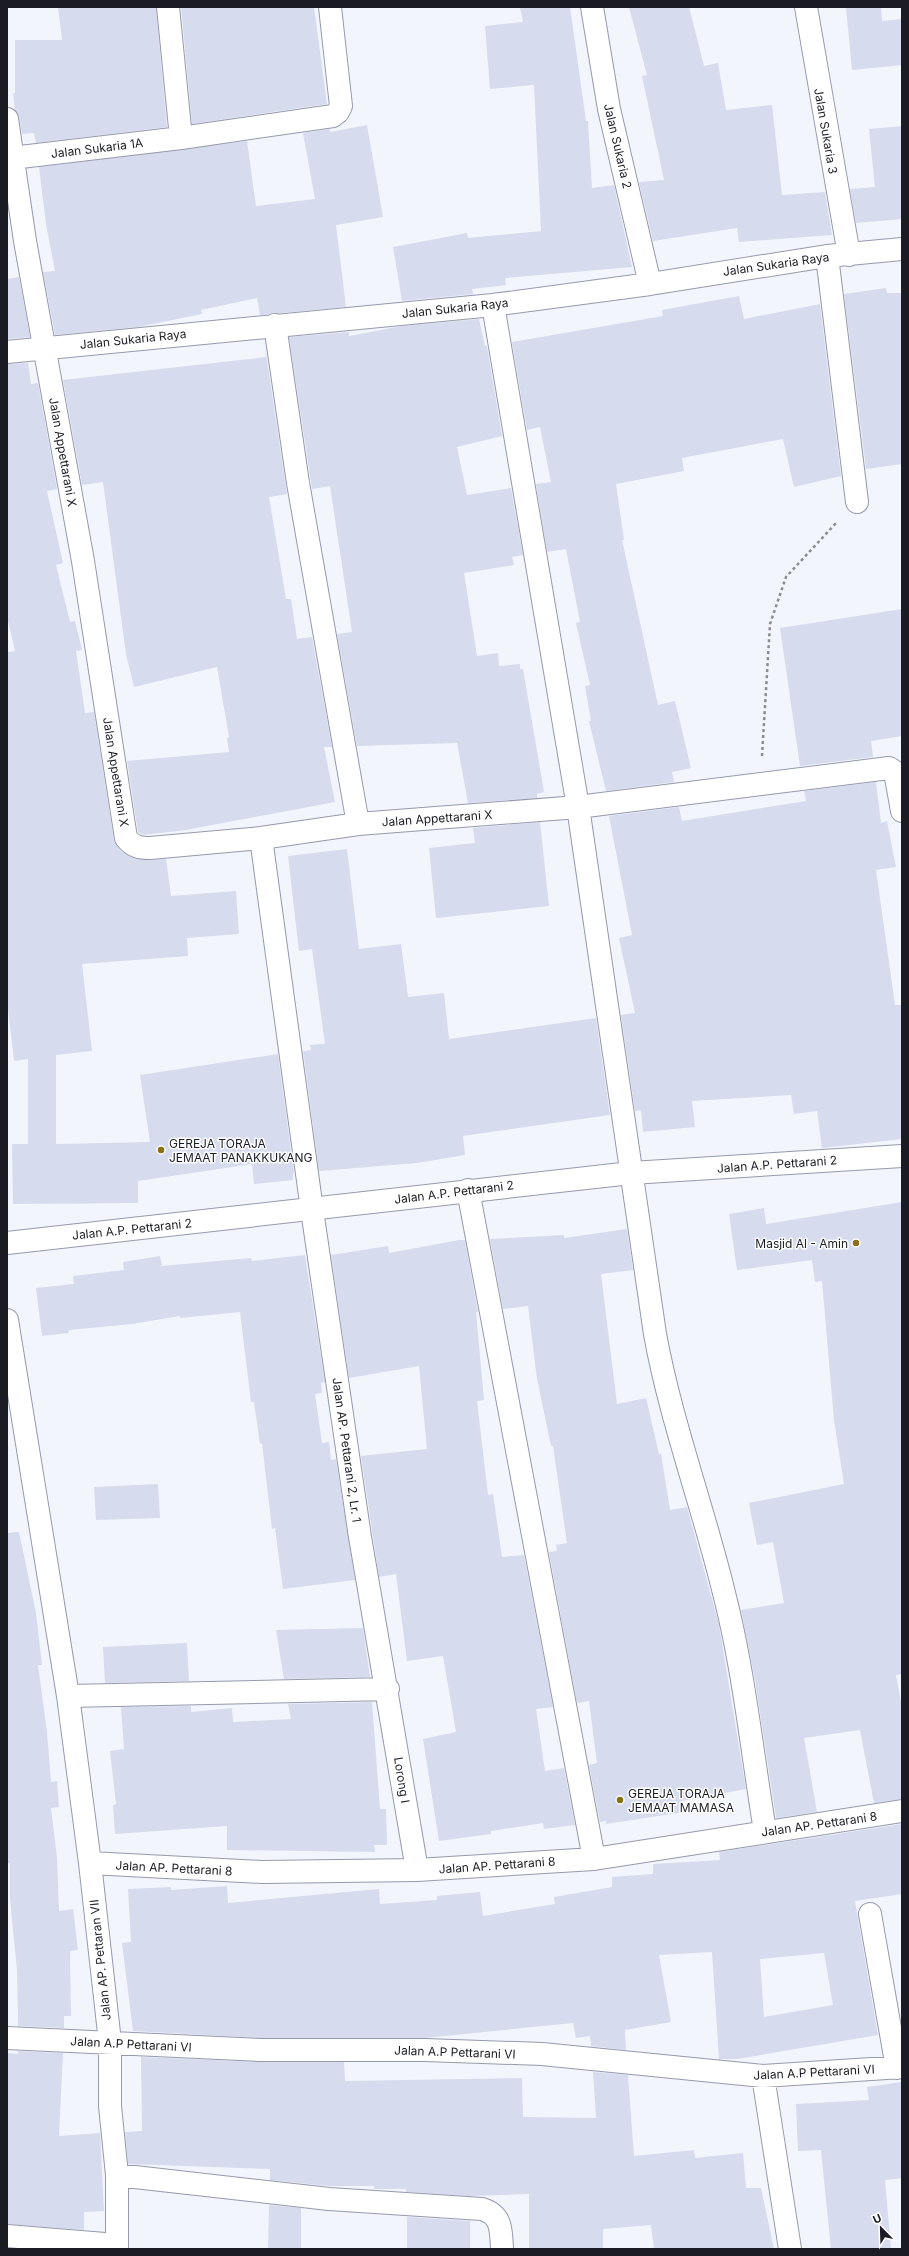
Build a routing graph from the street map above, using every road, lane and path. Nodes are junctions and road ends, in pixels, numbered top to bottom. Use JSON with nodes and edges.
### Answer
{"nodes":[{"id":1,"x":168,"y":7,"type":"edge"},
{"id":2,"x":330,"y":7,"type":"edge"},
{"id":3,"x":592,"y":7,"type":"edge"},
{"id":4,"x":806,"y":7,"type":"edge"},
{"id":5,"x":7,"y":119,"type":"edge"},
{"id":6,"x":181,"y":138,"type":"junction"},
{"id":7,"x":12,"y":158,"type":"junction"},
{"id":8,"x":902,"y":249,"type":"edge"},
{"id":9,"x":838,"y":255,"type":"junction"},
{"id":10,"x":650,"y":284,"type":"junction"},
{"id":11,"x":493,"y":305,"type":"junction"},
{"id":12,"x":274,"y":325,"type":"junction"},
{"id":13,"x":45,"y":348,"type":"junction"},
{"id":14,"x":7,"y":352,"type":"edge"},
{"id":15,"x":857,"y":502,"type":"joint"},
{"id":16,"x":761,"y":782,"type":"junction"},
{"id":17,"x":578,"y":808,"type":"junction"},
{"id":18,"x":902,"y":811,"type":"edge"},
{"id":19,"x":358,"y":824,"type":"junction"},
{"id":20,"x":261,"y":838,"type":"junction"},
{"id":21,"x":902,"y":1156,"type":"edge"},
{"id":22,"x":631,"y":1173,"type":"junction"},
{"id":23,"x":468,"y":1190,"type":"junction"},
{"id":24,"x":312,"y":1210,"type":"junction"},
{"id":25,"x":7,"y":1242,"type":"edge"},
{"id":26,"x":7,"y":1320,"type":"edge"},
{"id":27,"x":388,"y":1689,"type":"junction"},
{"id":28,"x":68,"y":1696,"type":"junction"},
{"id":29,"x":902,"y":1811,"type":"edge"},
{"id":30,"x":765,"y":1832,"type":"junction"},
{"id":31,"x":594,"y":1859,"type":"junction"},
{"id":32,"x":90,"y":1863,"type":"junction"},
{"id":33,"x":417,"y":1870,"type":"junction"},
{"id":34,"x":870,"y":1914,"type":"dead end"},
{"id":35,"x":7,"y":2038,"type":"edge"},
{"id":36,"x":110,"y":2042,"type":"junction"},
{"id":37,"x":899,"y":2067,"type":"edge"},
{"id":38,"x":762,"y":2076,"type":"junction"},
{"id":39,"x":117,"y":2175,"type":"junction"},
{"id":40,"x":7,"y":2236,"type":"edge"},
{"id":41,"x":117,"y":2247,"type":"edge"},
{"id":42,"x":502,"y":2249,"type":"edge"},
{"id":43,"x":790,"y":2249,"type":"edge"}],
"edges":[{"from":1,"to":6,"type":"street"},
{"from":2,"to":6,"type":"street","name":"Jalan Sukaria 1A"},
{"from":3,"to":10,"type":"street","name":"Jalan Sukaria 2"},
{"from":4,"to":9,"type":"street","name":"Jalan Sukaria 3"},
{"from":5,"to":7,"type":"street","name":"Jalan Appettarani X"},
{"from":6,"to":7,"type":"street","name":"Jalan Sukaria 1A"},
{"from":7,"to":13,"type":"street","name":"Jalan Appettarani X"},
{"from":8,"to":9,"type":"street","name":"Jalan Sukaria Raya"},
{"from":9,"to":10,"type":"street","name":"Jalan Sukaria Raya"},
{"from":9,"to":15,"type":"street","name":"Jalan Sukaria 3"},
{"from":10,"to":11,"type":"street","name":"Jalan Sukaria Raya"},
{"from":11,"to":12,"type":"street","name":"Jalan Sukaria Raya"},
{"from":11,"to":17,"type":"street"},
{"from":12,"to":13,"type":"street","name":"Jalan Sukaria Raya"},
{"from":12,"to":19,"type":"street"},
{"from":13,"to":14,"type":"street","name":"Jalan Sukaria Raya"},
{"from":13,"to":20,"type":"street","name":"Jalan Appettarani X"},
{"from":15,"to":16,"type":"path"},
{"from":16,"to":17,"type":"street","name":"Jalan Appettarani X"},
{"from":16,"to":18,"type":"street","name":"Jalan Appettarani X"},
{"from":17,"to":19,"type":"street","name":"Jalan Appettarani X"},
{"from":17,"to":22,"type":"street"},
{"from":19,"to":20,"type":"street","name":"Jalan Appettarani X"},
{"from":20,"to":24,"type":"street","name":"Jalan AP. Pettarani 2, Lr. 1"},
{"from":21,"to":22,"type":"street","name":"Jalan A.P. Pettarani 2"},
{"from":22,"to":23,"type":"street","name":"Jalan A.P. Pettarani 2"},
{"from":22,"to":30,"type":"street"},
{"from":23,"to":24,"type":"street","name":"Jalan A.P. Pettarani 2"},
{"from":23,"to":31,"type":"street"},
{"from":24,"to":25,"type":"street","name":"Jalan A.P. Pettarani 2"},
{"from":24,"to":27,"type":"street","name":"Jalan AP. Pettarani 2, Lr. 1"},
{"from":26,"to":28,"type":"street","name":"Jalan AP. Pettaran VII"},
{"from":27,"to":28,"type":"street"},
{"from":27,"to":33,"type":"street","name":"Lorong I"},
{"from":28,"to":32,"type":"street","name":"Jalan AP. Pettaran VII"},
{"from":29,"to":30,"type":"street","name":"Jalan AP. Pettarani 8"},
{"from":30,"to":31,"type":"street","name":"Jalan AP. Pettarani 8"},
{"from":31,"to":33,"type":"street","name":"Jalan AP. Pettarani 8"},
{"from":32,"to":33,"type":"street","name":"Jalan AP. Pettarani 8"},
{"from":32,"to":36,"type":"street","name":"Jalan AP. Pettaran VII"},
{"from":34,"to":37,"type":"street"},
{"from":35,"to":36,"type":"street","name":"Jalan A.P Pettarani VI"},
{"from":36,"to":38,"type":"street","name":"Jalan A.P Pettarani VI"},
{"from":36,"to":39,"type":"street","name":"Jalan AP. Pettaran VII"},
{"from":37,"to":38,"type":"street","name":"Jalan A.P Pettarani VI"},
{"from":38,"to":43,"type":"street"},
{"from":39,"to":41,"type":"street","name":"Jalan AP. Pettaran VII"},
{"from":39,"to":42,"type":"street"},
{"from":40,"to":41,"type":"street"}]}
